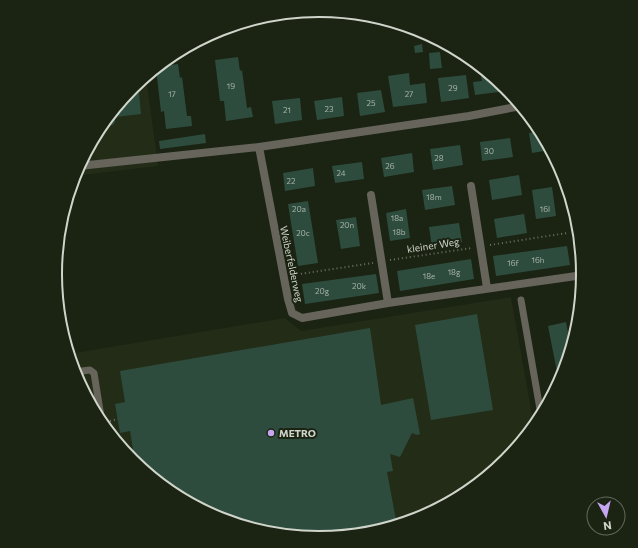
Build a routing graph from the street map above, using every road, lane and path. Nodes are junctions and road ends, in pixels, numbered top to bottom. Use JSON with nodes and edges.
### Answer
{"nodes":[{"id":1,"x":514,"y":107,"type":"edge"},
{"id":2,"x":259,"y":147,"type":"junction"},
{"id":3,"x":87,"y":165,"type":"edge"},
{"id":4,"x":471,"y":186,"type":"dead end"},
{"id":5,"x":371,"y":195,"type":"dead end"},
{"id":6,"x":573,"y":233,"type":"edge"},
{"id":7,"x":481,"y":246,"type":"junction"},
{"id":8,"x":382,"y":261,"type":"junction"},
{"id":9,"x":290,"y":275,"type":"dead end"},
{"id":10,"x":576,"y":276,"type":"edge"},
{"id":11,"x":487,"y":288,"type":"junction"},
{"id":12,"x":521,"y":300,"type":"dead end"},
{"id":13,"x":388,"y":303,"type":"junction"},
{"id":14,"x":82,"y":371,"type":"edge"},
{"id":15,"x":540,"y":407,"type":"edge"},
{"id":16,"x":99,"y":408,"type":"edge"}],
"edges":[{"from":1,"to":2,"type":"street"},
{"from":2,"to":3,"type":"street"},
{"from":2,"to":13,"type":"street","name":"Weiberfelderweg"},
{"from":4,"to":7,"type":"street"},
{"from":5,"to":8,"type":"street"},
{"from":6,"to":7,"type":"path","name":"kleiner Weg"},
{"from":7,"to":8,"type":"path","name":"kleiner Weg"},
{"from":7,"to":11,"type":"street"},
{"from":8,"to":9,"type":"path","name":"kleiner Weg"},
{"from":8,"to":13,"type":"street"},
{"from":10,"to":11,"type":"street","name":"Weiberfelderweg"},
{"from":11,"to":13,"type":"street","name":"Weiberfelderweg"},
{"from":12,"to":15,"type":"lane"},
{"from":14,"to":16,"type":"lane"}]}
